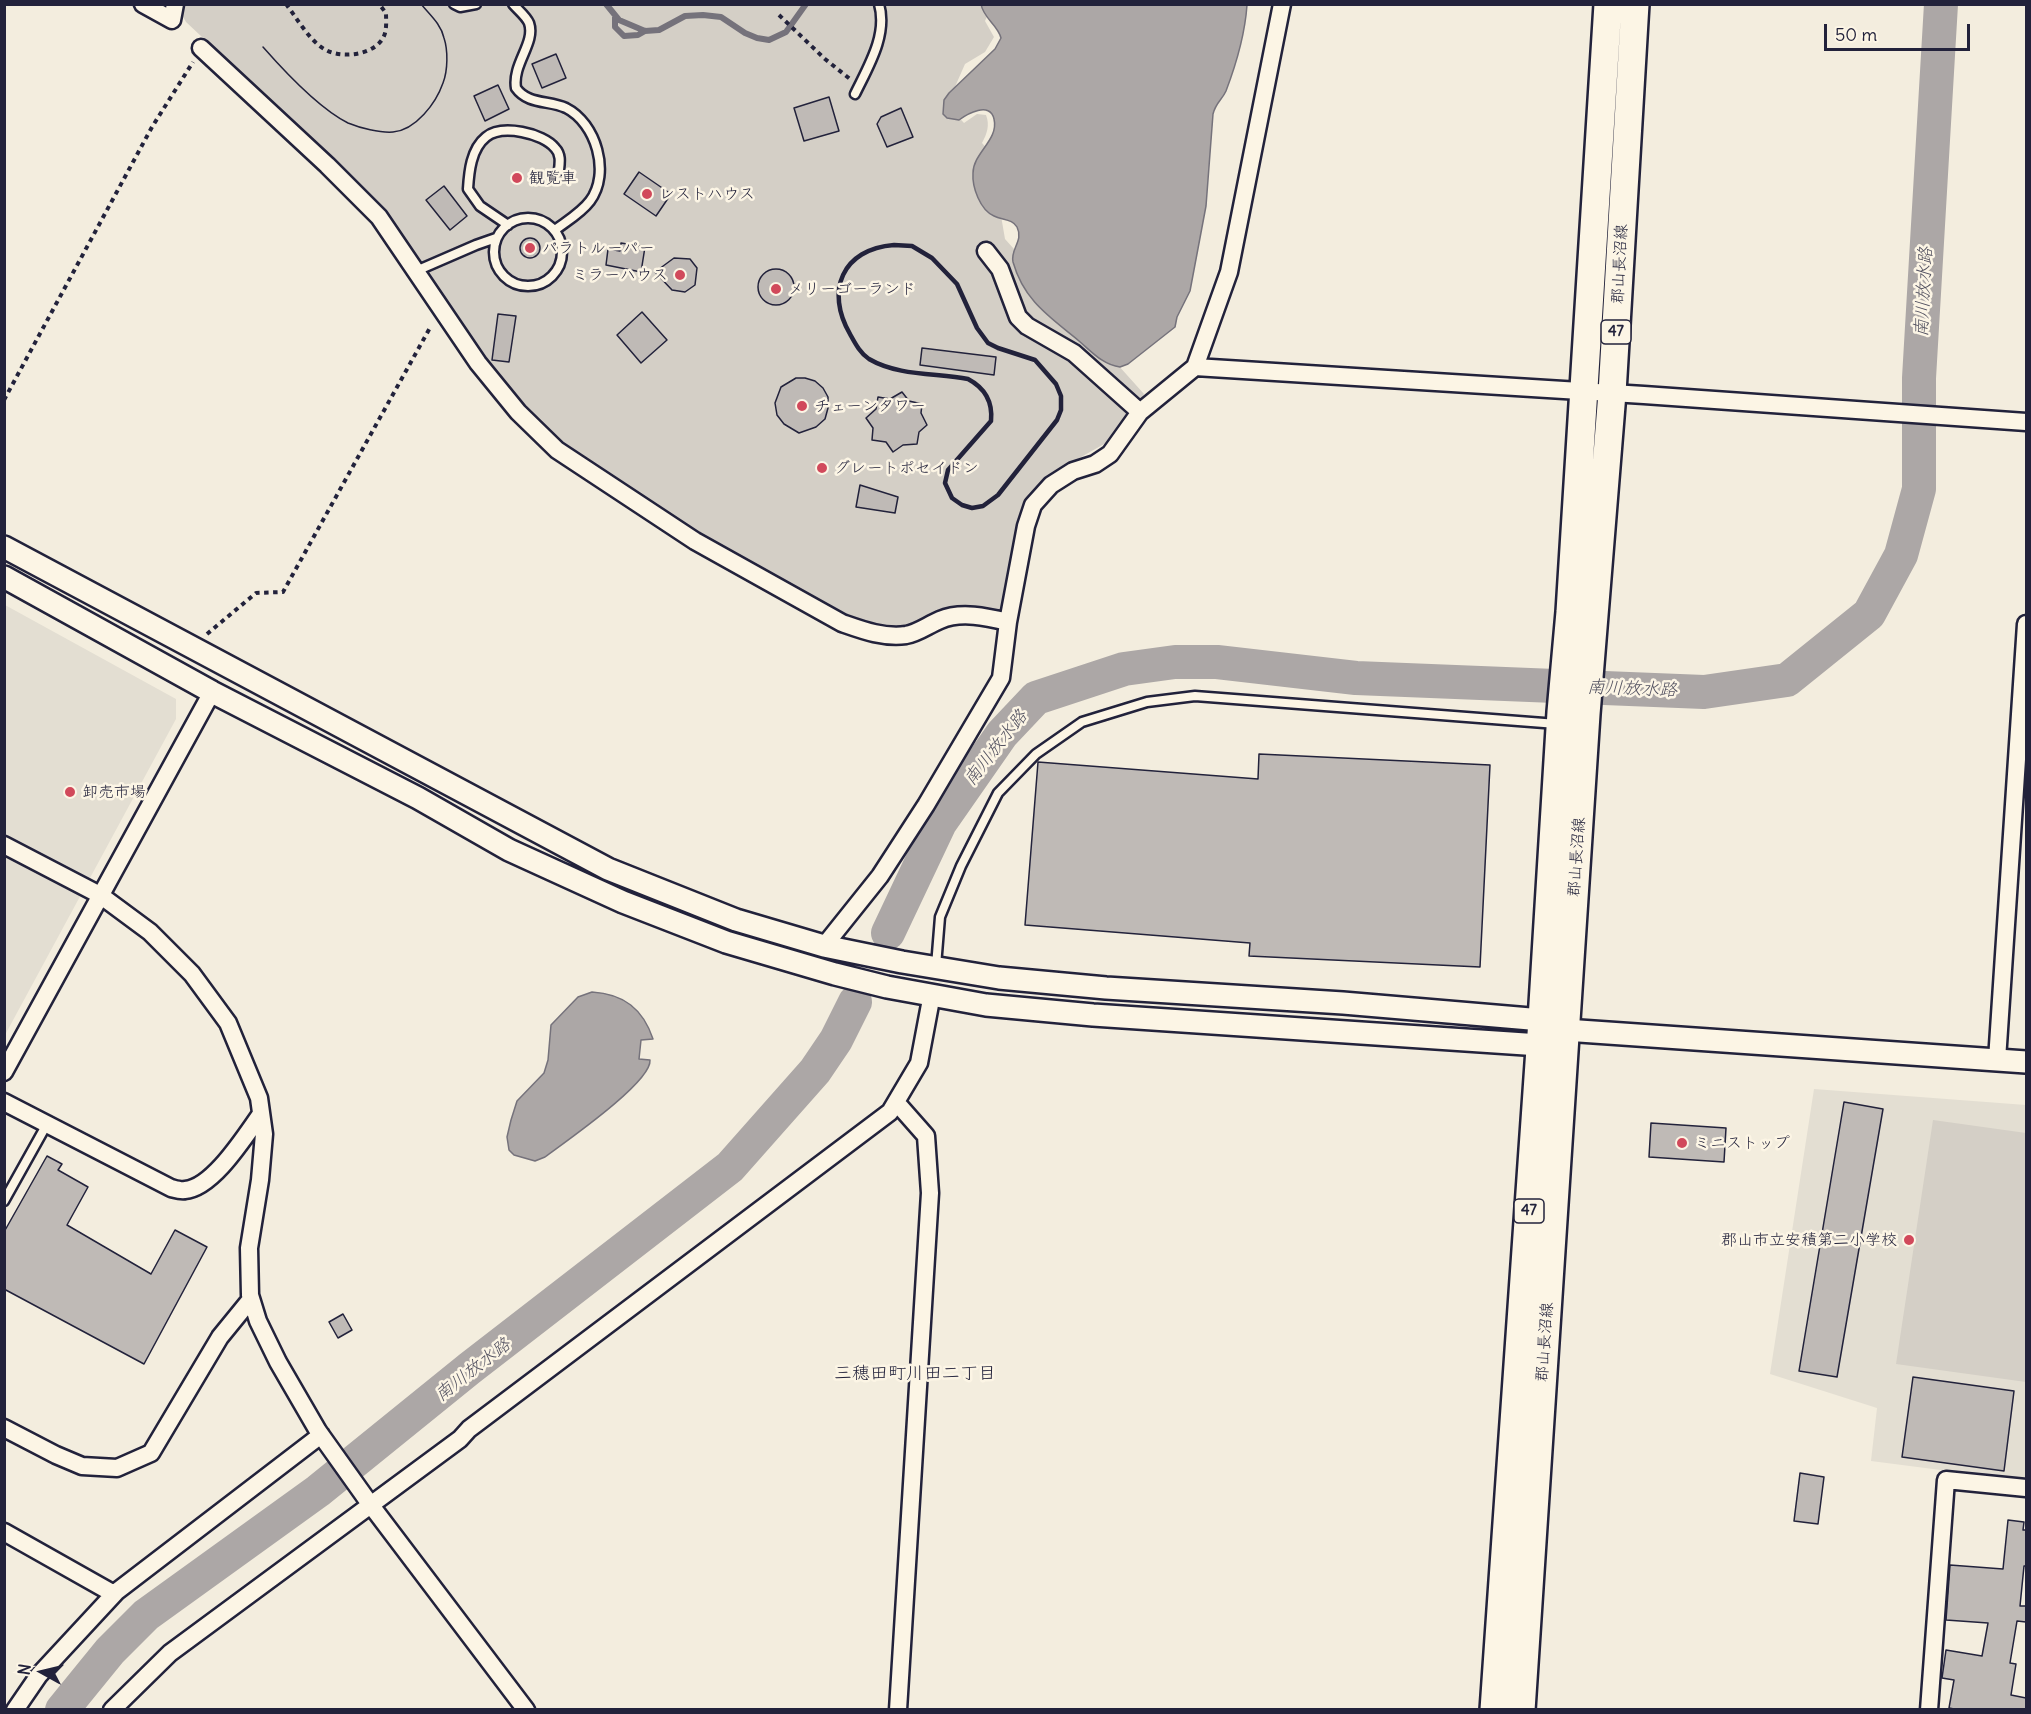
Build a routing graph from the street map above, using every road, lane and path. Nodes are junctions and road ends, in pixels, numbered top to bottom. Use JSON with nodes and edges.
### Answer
{"nodes":[{"id":1,"x":143,"y":4,"type":"edge"},
{"id":2,"x":175,"y":4,"type":"edge"},
{"id":3,"x":286,"y":4,"type":"edge"},
{"id":4,"x":379,"y":4,"type":"edge"},
{"id":5,"x":454,"y":4,"type":"edge"},
{"id":6,"x":476,"y":4,"type":"edge"},
{"id":7,"x":513,"y":4,"type":"edge"},
{"id":8,"x":879,"y":4,"type":"edge"},
{"id":9,"x":1282,"y":4,"type":"edge"},
{"id":10,"x":1608,"y":4,"type":"edge"},
{"id":11,"x":1635,"y":4,"type":"edge"},
{"id":12,"x":779,"y":15,"type":"dead end"},
{"id":13,"x":201,"y":48,"type":"joint"},
{"id":14,"x":857,"y":90,"type":"joint"},
{"id":15,"x":559,"y":170,"type":"dead end"},
{"id":16,"x":508,"y":225,"type":"junction"},
{"id":17,"x":555,"y":230,"type":"junction"},
{"id":18,"x":496,"y":238,"type":"junction"},
{"id":19,"x":986,"y":251,"type":"dead end"},
{"id":20,"x":416,"y":271,"type":"junction"},
{"id":21,"x":442,"y":308,"type":"junction"},
{"id":22,"x":1196,"y":367,"type":"junction"},
{"id":23,"x":1584,"y":392,"type":"junction"},
{"id":24,"x":1612,"y":393,"type":"junction"},
{"id":25,"x":4,"y":400,"type":"edge"},
{"id":26,"x":1140,"y":412,"type":"junction"},
{"id":27,"x":2026,"y":422,"type":"edge"},
{"id":28,"x":4,"y":547,"type":"edge"},
{"id":29,"x":4,"y":577,"type":"edge"},
{"id":30,"x":1008,"y":622,"type":"junction"},
{"id":31,"x":2026,"y":624,"type":"edge"},
{"id":32,"x":191,"y":648,"type":"junction"},
{"id":33,"x":1578,"y":658,"type":"junction"},
{"id":34,"x":212,"y":692,"type":"junction"},
{"id":35,"x":1569,"y":717,"type":"junction"},
{"id":36,"x":4,"y":845,"type":"edge"},
{"id":37,"x":100,"y":895,"type":"junction"},
{"id":38,"x":824,"y":946,"type":"junction"},
{"id":39,"x":936,"y":968,"type":"junction"},
{"id":40,"x":932,"y":994,"type":"junction"},
{"id":41,"x":1549,"y":1031,"type":"junction"},
{"id":42,"x":1997,"y":1060,"type":"junction"},
{"id":43,"x":2026,"y":1062,"type":"edge"},
{"id":44,"x":4,"y":1072,"type":"edge"},
{"id":45,"x":4,"y":1102,"type":"edge"},
{"id":46,"x":896,"y":1102,"type":"junction"},
{"id":47,"x":261,"y":1114,"type":"junction"},
{"id":48,"x":47,"y":1124,"type":"junction"},
{"id":49,"x":4,"y":1202,"type":"edge"},
{"id":50,"x":251,"y":1299,"type":"junction"},
{"id":51,"x":4,"y":1428,"type":"edge"},
{"id":52,"x":324,"y":1440,"type":"junction"},
{"id":53,"x":2026,"y":1488,"type":"edge"},
{"id":54,"x":367,"y":1499,"type":"junction"},
{"id":55,"x":4,"y":1532,"type":"edge"},
{"id":56,"x":114,"y":1594,"type":"junction"},
{"id":57,"x":15,"y":1710,"type":"edge"},
{"id":58,"x":112,"y":1710,"type":"edge"},
{"id":59,"x":526,"y":1710,"type":"edge"},
{"id":60,"x":898,"y":1710,"type":"edge"},
{"id":61,"x":1494,"y":1710,"type":"edge"},
{"id":62,"x":1521,"y":1710,"type":"edge"},
{"id":63,"x":1929,"y":1710,"type":"edge"}],
"edges":[{"from":1,"to":2,"type":"street"},
{"from":3,"to":4,"type":"path"},
{"from":5,"to":6,"type":"lane"},
{"from":7,"to":17,"type":"lane"},
{"from":8,"to":14,"type":"lane"},
{"from":9,"to":22,"type":"street"},
{"from":10,"to":23,"type":"main road","name":"郡山長沼線","number":"47"},
{"from":11,"to":24,"type":"main road","name":"郡山長沼線","number":"47"},
{"from":12,"to":14,"type":"path"},
{"from":13,"to":20,"type":"street"},
{"from":13,"to":25,"type":"path"},
{"from":15,"to":16,"type":"lane"},
{"from":16,"to":17,"type":"lane"},
{"from":16,"to":18,"type":"lane"},
{"from":17,"to":18,"type":"lane"},
{"from":18,"to":20,"type":"lane"},
{"from":19,"to":26,"type":"street"},
{"from":20,"to":21,"type":"street"},
{"from":21,"to":30,"type":"street"},
{"from":21,"to":32,"type":"path"},
{"from":22,"to":23,"type":"street"},
{"from":22,"to":26,"type":"street"},
{"from":23,"to":24,"type":"street"},
{"from":23,"to":33,"type":"main road","name":"郡山長沼線","number":"47"},
{"from":24,"to":27,"type":"street"},
{"from":24,"to":33,"type":"main road","name":"郡山長沼線","number":"47"},
{"from":26,"to":30,"type":"street"},
{"from":28,"to":32,"type":"street"},
{"from":29,"to":34,"type":"street"},
{"from":30,"to":38,"type":"street"},
{"from":31,"to":42,"type":"street"},
{"from":32,"to":38,"type":"street"},
{"from":33,"to":35,"type":"main road","name":"郡山長沼線","number":"47"},
{"from":34,"to":37,"type":"street"},
{"from":34,"to":40,"type":"street"},
{"from":35,"to":39,"type":"lane"},
{"from":35,"to":41,"type":"main road","name":"郡山長沼線","number":"47"},
{"from":36,"to":37,"type":"street"},
{"from":37,"to":44,"type":"street"},
{"from":37,"to":47,"type":"street"},
{"from":38,"to":39,"type":"street"},
{"from":39,"to":41,"type":"street"},
{"from":40,"to":41,"type":"street"},
{"from":40,"to":46,"type":"street"},
{"from":41,"to":42,"type":"street"},
{"from":41,"to":61,"type":"main road","name":"郡山長沼線","number":"47"},
{"from":41,"to":62,"type":"main road","name":"郡山長沼線","number":"47"},
{"from":42,"to":43,"type":"street"},
{"from":45,"to":48,"type":"street"},
{"from":46,"to":54,"type":"street"},
{"from":46,"to":60,"type":"street"},
{"from":47,"to":48,"type":"street"},
{"from":47,"to":50,"type":"street"},
{"from":48,"to":49,"type":"lane"},
{"from":50,"to":51,"type":"street"},
{"from":50,"to":52,"type":"street"},
{"from":52,"to":54,"type":"street"},
{"from":52,"to":56,"type":"street"},
{"from":53,"to":63,"type":"street"},
{"from":54,"to":58,"type":"street"},
{"from":54,"to":59,"type":"street"},
{"from":55,"to":56,"type":"street"},
{"from":56,"to":57,"type":"street"}]}
